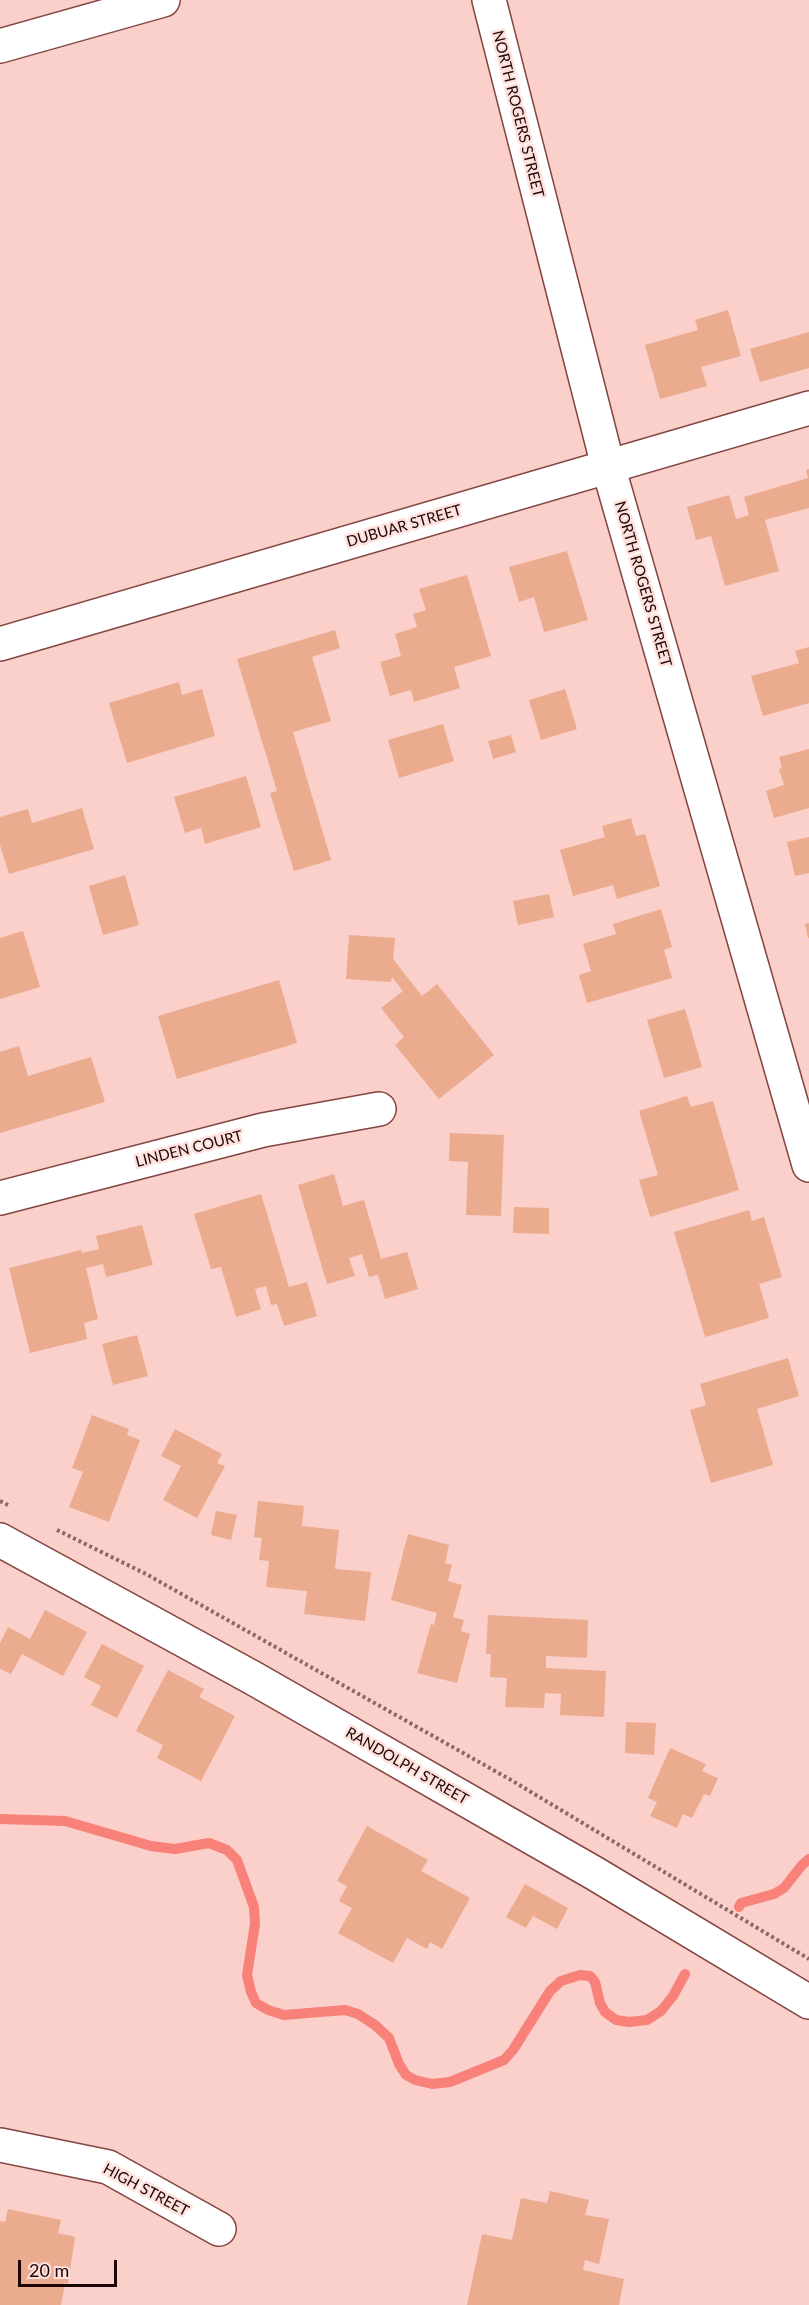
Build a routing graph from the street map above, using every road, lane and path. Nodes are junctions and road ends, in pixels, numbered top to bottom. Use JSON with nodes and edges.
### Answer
{"nodes":[{"id":1,"x":163,"y":0,"type":"edge"},
{"id":2,"x":489,"y":0,"type":"edge"},
{"id":3,"x":0,"y":46,"type":"edge"},
{"id":4,"x":809,"y":408,"type":"edge"},
{"id":5,"x":608,"y":466,"type":"junction"},
{"id":6,"x":0,"y":644,"type":"edge"},
{"id":7,"x":379,"y":1109,"type":"dead end"},
{"id":8,"x":809,"y":1165,"type":"edge"},
{"id":9,"x":0,"y":1198,"type":"edge"},
{"id":10,"x":0,"y":1501,"type":"edge"},
{"id":11,"x":10,"y":1507,"type":"dead end"},
{"id":12,"x":52,"y":1527,"type":"dead end"},
{"id":13,"x":0,"y":1540,"type":"edge"},
{"id":14,"x":809,"y":1959,"type":"edge"},
{"id":15,"x":809,"y":2002,"type":"edge"},
{"id":16,"x":0,"y":2145,"type":"edge"},
{"id":17,"x":219,"y":2229,"type":"dead end"}],
"edges":[{"from":1,"to":3,"type":"street"},
{"from":2,"to":5,"type":"street","name":"NORTH ROGERS STREET"},
{"from":4,"to":5,"type":"street","name":"DUBUAR STREET"},
{"from":5,"to":6,"type":"street","name":"DUBUAR STREET"},
{"from":5,"to":8,"type":"street","name":"NORTH ROGERS STREET"},
{"from":7,"to":9,"type":"street","name":"LINDEN COURT"},
{"from":10,"to":11,"type":"path"},
{"from":12,"to":14,"type":"path"},
{"from":13,"to":15,"type":"street","name":"RANDOLPH STREET"},
{"from":16,"to":17,"type":"street","name":"HIGH STREET"}]}
